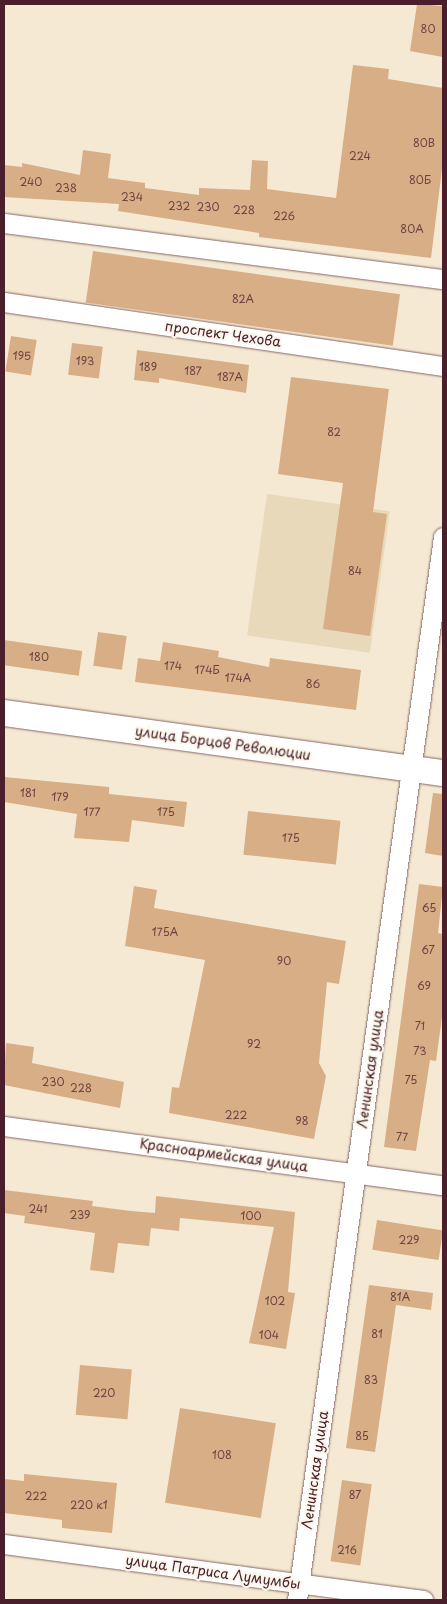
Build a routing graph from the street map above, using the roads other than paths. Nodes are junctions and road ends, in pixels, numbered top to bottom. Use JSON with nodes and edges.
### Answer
{"nodes":[{"id":1,"x":4,"y":224,"type":"edge"},
{"id":2,"x":443,"y":279,"type":"edge"},
{"id":3,"x":4,"y":302,"type":"edge"},
{"id":4,"x":443,"y":366,"type":"edge"},
{"id":5,"x":443,"y":537,"type":"edge"},
{"id":6,"x":4,"y":713,"type":"edge"},
{"id":7,"x":413,"y":769,"type":"junction"},
{"id":8,"x":443,"y":773,"type":"edge"},
{"id":9,"x":4,"y":1126,"type":"edge"},
{"id":10,"x":354,"y":1173,"type":"junction"},
{"id":11,"x":443,"y":1185,"type":"edge"},
{"id":12,"x":4,"y":1544,"type":"edge"},
{"id":13,"x":298,"y":1592,"type":"edge"},
{"id":14,"x":423,"y":1600,"type":"edge"}],
"edges":[{"from":1,"to":2,"type":"street"},
{"from":3,"to":4,"type":"street","name":"проспект Чехова"},
{"from":5,"to":7,"type":"street","name":"Ленинская улица"},
{"from":6,"to":7,"type":"main road","name":"улица Борцов Революции"},
{"from":7,"to":8,"type":"main road","name":"улица Борцов Революции"},
{"from":7,"to":10,"type":"street","name":"Ленинская улица"},
{"from":9,"to":10,"type":"street","name":"Красноармейская улица"},
{"from":10,"to":11,"type":"street","name":"Красноармейская улица"},
{"from":10,"to":13,"type":"street","name":"Ленинская улица"},
{"from":12,"to":13,"type":"street","name":"улица Патриса Лумумбы"},
{"from":13,"to":14,"type":"street","name":"улица Патриса Лумумбы"}]}
